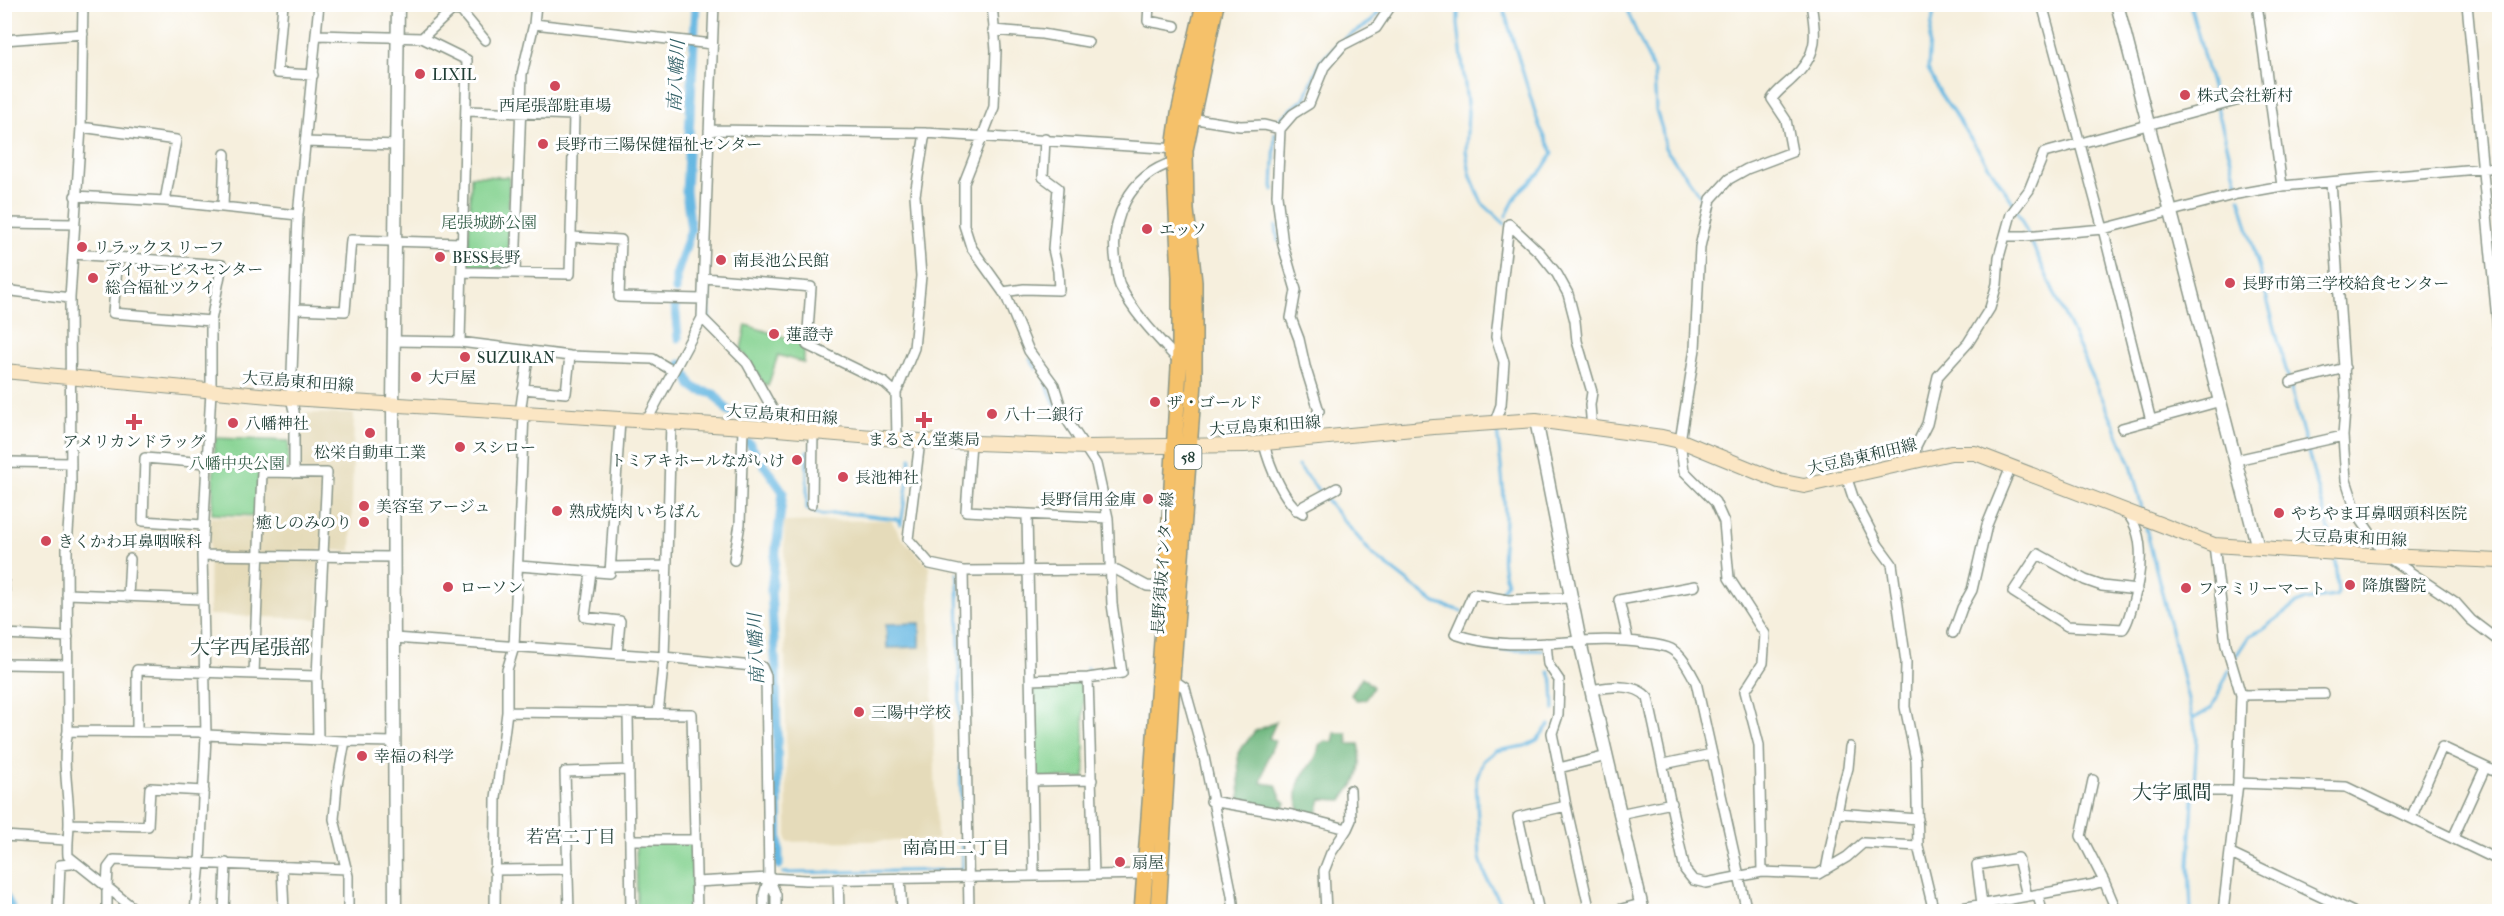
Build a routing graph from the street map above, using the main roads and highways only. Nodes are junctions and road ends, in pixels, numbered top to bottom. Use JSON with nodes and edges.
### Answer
{"nodes":[{"id":1,"x":1204,"y":4,"type":"edge"},
{"id":2,"x":1216,"y":4,"type":"edge"},
{"id":3,"x":1178,"y":154,"type":"junction"},
{"id":4,"x":4,"y":371,"type":"edge"},
{"id":5,"x":1181,"y":447,"type":"junction"},
{"id":6,"x":2499,"y":561,"type":"edge"},
{"id":7,"x":1142,"y":912,"type":"edge"},
{"id":8,"x":1158,"y":912,"type":"edge"}],
"edges":[{"from":1,"to":3,"type":"main road","name":"長野須坂インター線","number":"58"},
{"from":2,"to":3,"type":"main road","name":"長野須坂インター線","number":"58"},
{"from":3,"to":5,"type":"main road","name":"長野須坂インター線","number":"58"},
{"from":3,"to":5,"type":"main road","name":"長野須坂インター線","number":"58"},
{"from":4,"to":5,"type":"main road","name":"大豆島東和田線"},
{"from":5,"to":6,"type":"main road","name":"大豆島東和田線"},
{"from":5,"to":7,"type":"main road","name":"長野須坂インター線","number":"58"},
{"from":5,"to":8,"type":"main road","name":"長野須坂インター線","number":"58"}]}
